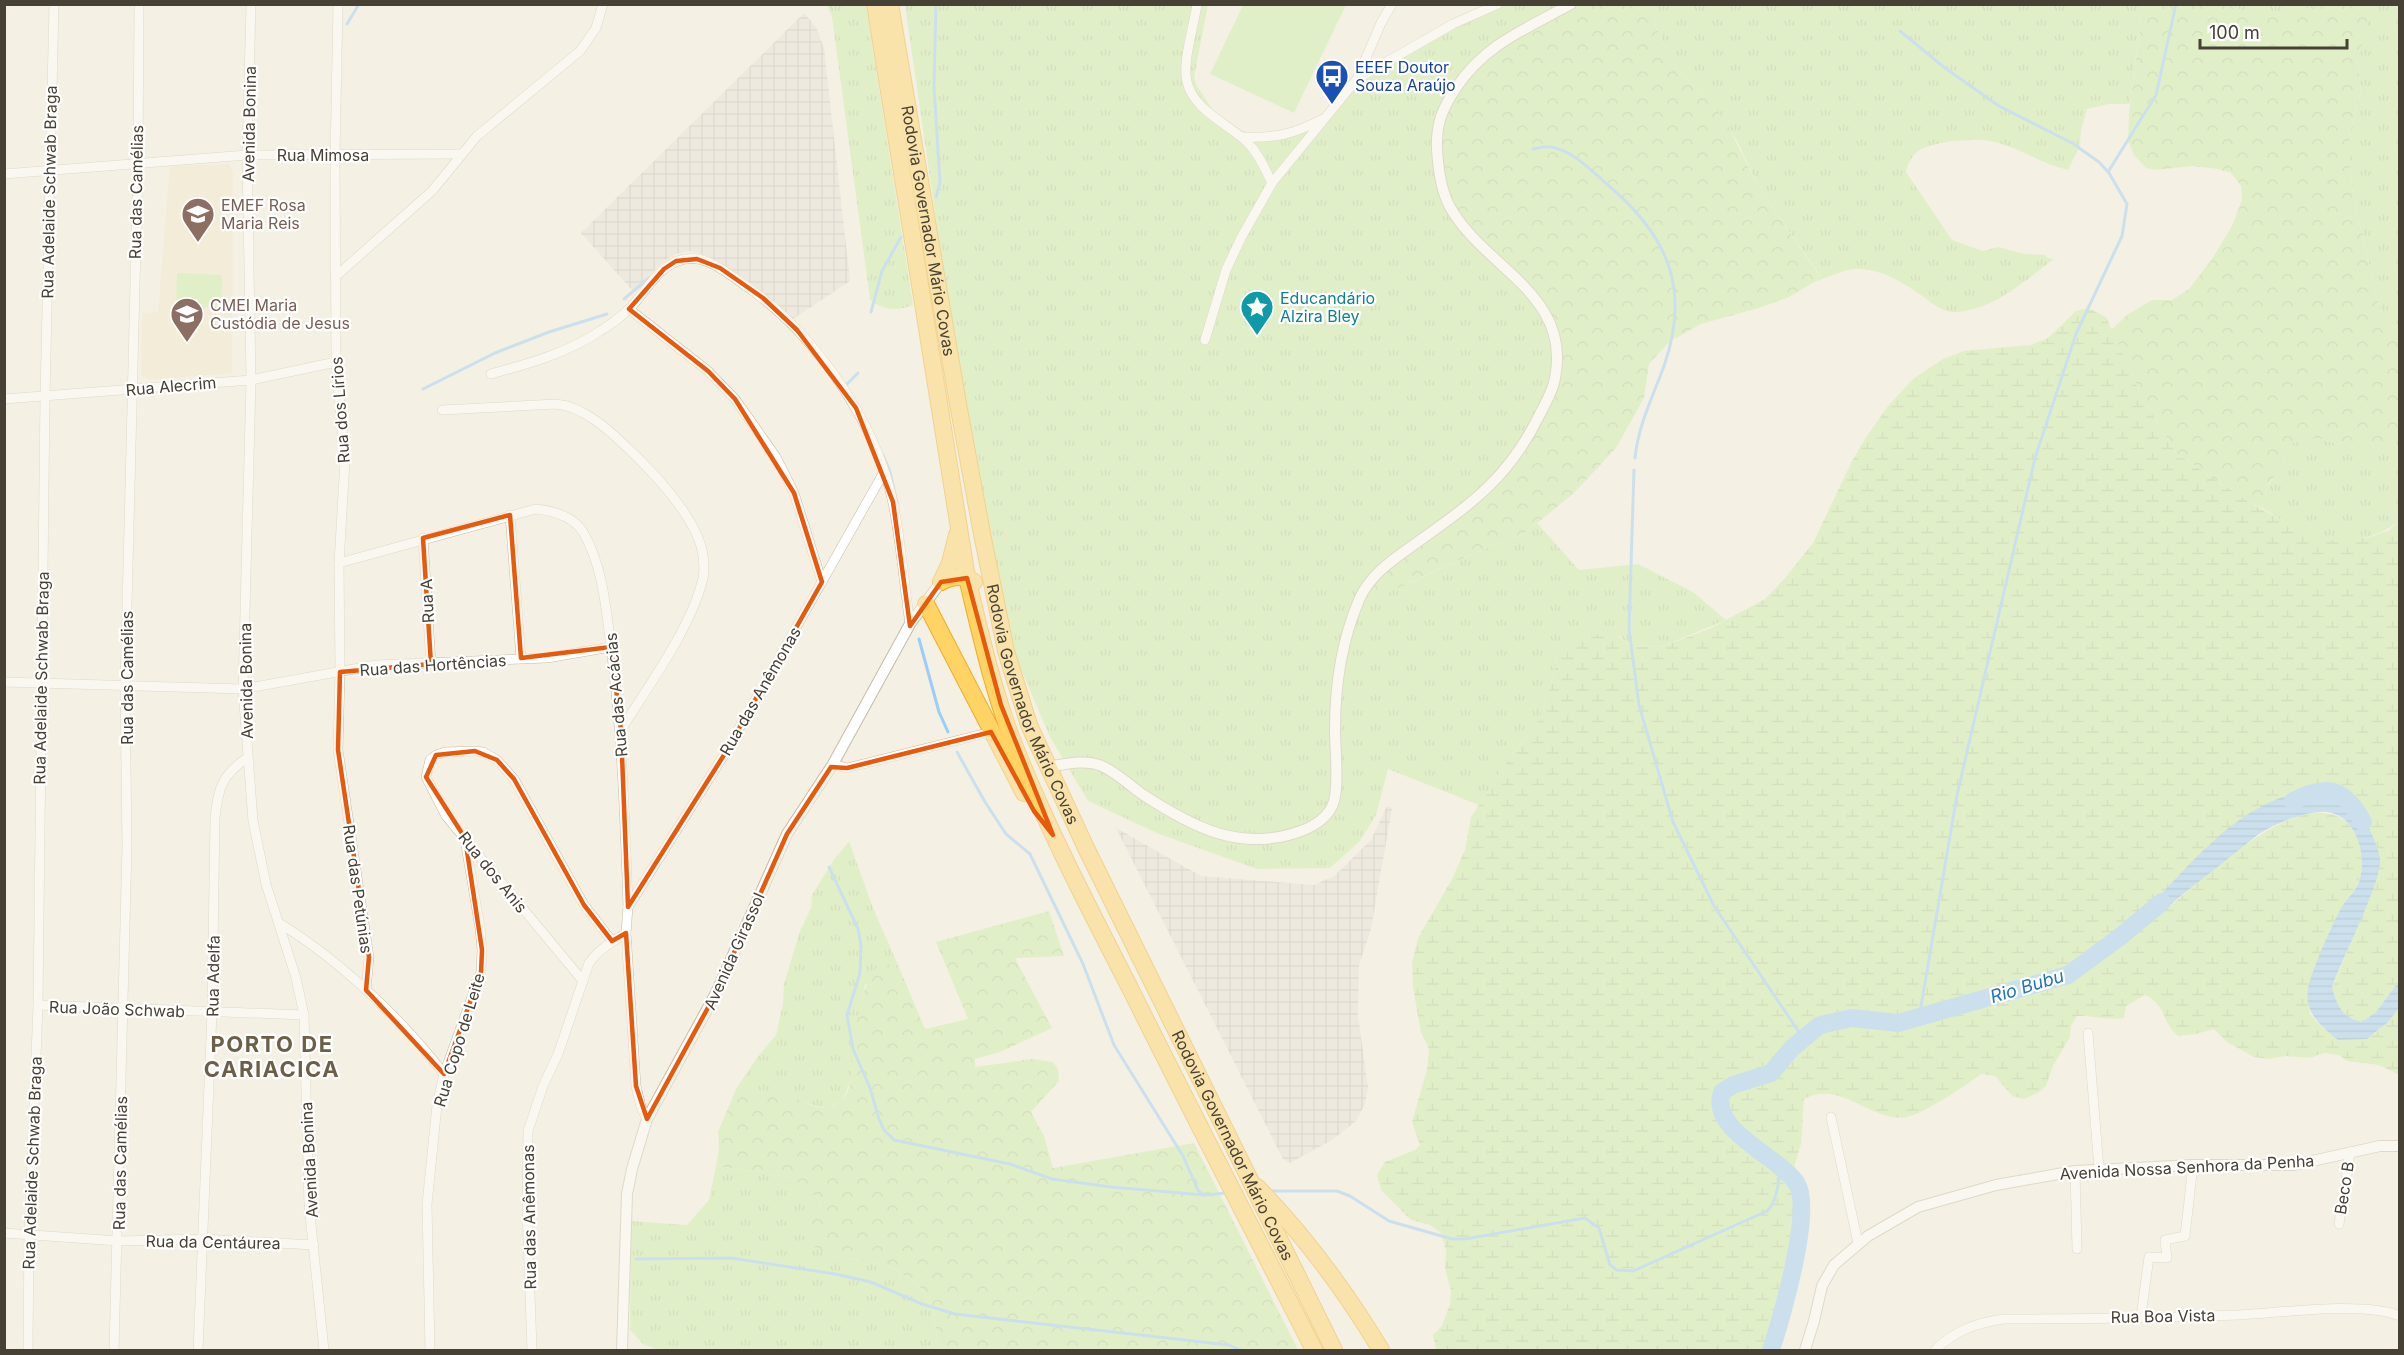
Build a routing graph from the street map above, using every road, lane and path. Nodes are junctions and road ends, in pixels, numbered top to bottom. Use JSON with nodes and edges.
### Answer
{"nodes":[{"id":1,"x":54,"y":4,"type":"edge"},
{"id":2,"x":139,"y":4,"type":"edge"},
{"id":3,"x":251,"y":4,"type":"edge"},
{"id":4,"x":338,"y":4,"type":"edge"},
{"id":5,"x":603,"y":4,"type":"edge"},
{"id":6,"x":875,"y":4,"type":"edge"},
{"id":7,"x":890,"y":4,"type":"edge"},
{"id":8,"x":1197,"y":4,"type":"edge"},
{"id":9,"x":1498,"y":4,"type":"edge"},
{"id":10,"x":1571,"y":4,"type":"edge"},
{"id":11,"x":1391,"y":7,"type":"edge"},
{"id":12,"x":1357,"y":79,"type":"junction"},
{"id":13,"x":1325,"y":118,"type":"junction"},
{"id":14,"x":1242,"y":137,"type":"junction"},
{"id":15,"x":462,"y":154,"type":"junction"},
{"id":16,"x":247,"y":155,"type":"junction"},
{"id":17,"x":335,"y":155,"type":"junction"},
{"id":18,"x":138,"y":165,"type":"junction"},
{"id":19,"x":50,"y":170,"type":"junction"},
{"id":20,"x":4,"y":174,"type":"edge"},
{"id":21,"x":1272,"y":183,"type":"junction"},
{"id":22,"x":335,"y":277,"type":"junction"},
{"id":23,"x":629,"y":309,"type":"junction"},
{"id":24,"x":1205,"y":340,"type":"dead end"},
{"id":25,"x":336,"y":362,"type":"junction"},
{"id":26,"x":490,"y":374,"type":"dead end"},
{"id":27,"x":250,"y":380,"type":"junction"},
{"id":28,"x":132,"y":390,"type":"junction"},
{"id":29,"x":45,"y":398,"type":"junction"},
{"id":30,"x":4,"y":399,"type":"edge"},
{"id":31,"x":442,"y":410,"type":"dead end"},
{"id":32,"x":884,"y":472,"type":"junction"},
{"id":33,"x":510,"y":515,"type":"junction"},
{"id":34,"x":959,"y":527,"type":"junction"},
{"id":35,"x":423,"y":538,"type":"junction"},
{"id":36,"x":339,"y":563,"type":"junction"},
{"id":37,"x":967,"y":578,"type":"junction"},
{"id":38,"x":822,"y":582,"type":"junction"},
{"id":39,"x":941,"y":582,"type":"junction"},
{"id":40,"x":926,"y":604,"type":"junction"},
{"id":41,"x":910,"y":624,"type":"junction"},
{"id":42,"x":611,"y":647,"type":"junction"},
{"id":43,"x":521,"y":658,"type":"junction"},
{"id":44,"x":431,"y":664,"type":"junction"},
{"id":45,"x":340,"y":672,"type":"junction"},
{"id":46,"x":4,"y":682,"type":"edge"},
{"id":47,"x":40,"y":682,"type":"junction"},
{"id":48,"x":125,"y":687,"type":"junction"},
{"id":49,"x":243,"y":689,"type":"junction"},
{"id":50,"x":1029,"y":725,"type":"junction"},
{"id":51,"x":621,"y":730,"type":"junction"},
{"id":52,"x":991,"y":732,"type":"junction"},
{"id":53,"x":247,"y":758,"type":"junction"},
{"id":54,"x":833,"y":764,"type":"junction"},
{"id":55,"x":1046,"y":767,"type":"junction"},
{"id":56,"x":1053,"y":835,"type":"junction"},
{"id":57,"x":465,"y":838,"type":"junction"},
{"id":58,"x":628,"y":907,"type":"junction"},
{"id":59,"x":279,"y":923,"type":"junction"},
{"id":60,"x":626,"y":933,"type":"junction"},
{"id":61,"x":612,"y":941,"type":"junction"},
{"id":62,"x":583,"y":981,"type":"junction"},
{"id":63,"x":366,"y":990,"type":"junction"},
{"id":64,"x":38,"y":1005,"type":"junction"},
{"id":65,"x":124,"y":1009,"type":"junction"},
{"id":66,"x":212,"y":1012,"type":"junction"},
{"id":67,"x":304,"y":1015,"type":"junction"},
{"id":68,"x":2088,"y":1033,"type":"dead end"},
{"id":69,"x":444,"y":1074,"type":"junction"},
{"id":70,"x":1831,"y":1117,"type":"dead end"},
{"id":71,"x":647,"y":1119,"type":"junction"},
{"id":72,"x":2400,"y":1146,"type":"edge"},
{"id":73,"x":2350,"y":1152,"type":"junction"},
{"id":74,"x":2193,"y":1165,"type":"junction"},
{"id":75,"x":2099,"y":1170,"type":"junction"},
{"id":76,"x":2075,"y":1171,"type":"junction"},
{"id":77,"x":1246,"y":1176,"type":"junction"},
{"id":78,"x":2339,"y":1224,"type":"dead end"},
{"id":79,"x":4,"y":1233,"type":"edge"},
{"id":80,"x":29,"y":1233,"type":"junction"},
{"id":81,"x":1257,"y":1238,"type":"junction"},
{"id":82,"x":201,"y":1239,"type":"junction"},
{"id":83,"x":119,"y":1241,"type":"junction"},
{"id":84,"x":1858,"y":1243,"type":"junction"},
{"id":85,"x":314,"y":1245,"type":"junction"},
{"id":86,"x":2077,"y":1249,"type":"dead end"},
{"id":87,"x":2142,"y":1316,"type":"junction"},
{"id":88,"x":2400,"y":1316,"type":"edge"},
{"id":89,"x":28,"y":1350,"type":"edge"},
{"id":90,"x":114,"y":1350,"type":"edge"},
{"id":91,"x":198,"y":1350,"type":"edge"},
{"id":92,"x":324,"y":1350,"type":"edge"},
{"id":93,"x":430,"y":1350,"type":"edge"},
{"id":94,"x":532,"y":1350,"type":"edge"},
{"id":95,"x":622,"y":1350,"type":"edge"},
{"id":96,"x":1314,"y":1350,"type":"edge"},
{"id":97,"x":1322,"y":1350,"type":"edge"},
{"id":98,"x":1334,"y":1350,"type":"edge"},
{"id":99,"x":1382,"y":1350,"type":"edge"},
{"id":100,"x":1805,"y":1350,"type":"edge"},
{"id":101,"x":1935,"y":1350,"type":"edge"}],
"edges":[{"from":1,"to":19,"type":"street","name":"Rua Adelaide Schwab Braga"},
{"from":2,"to":18,"type":"street","name":"Rua das Camélias"},
{"from":3,"to":16,"type":"street","name":"Avenida Bonina"},
{"from":4,"to":17,"type":"street","name":"Rua dos Lírios"},
{"from":5,"to":15,"type":"street"},
{"from":6,"to":34,"type":"highway","name":"Rodovia Governador Mário Covas"},
{"from":7,"to":50,"type":"highway","name":"Rodovia Governador Mário Covas"},
{"from":8,"to":14,"type":"street"},
{"from":9,"to":12,"type":"street"},
{"from":10,"to":55,"type":"street"},
{"from":11,"to":12,"type":"street"},
{"from":12,"to":13,"type":"street"},
{"from":13,"to":14,"type":"street"},
{"from":13,"to":21,"type":"street"},
{"from":14,"to":21,"type":"street"},
{"from":15,"to":17,"type":"street","name":"Rua Mimosa"},
{"from":15,"to":22,"type":"street"},
{"from":16,"to":17,"type":"street","name":"Rua Mimosa"},
{"from":16,"to":18,"type":"street","name":"Rua Mimosa"},
{"from":16,"to":27,"type":"street","name":"Avenida Bonina"},
{"from":17,"to":22,"type":"street","name":"Rua dos Lírios"},
{"from":18,"to":19,"type":"street","name":"Rua Mimosa"},
{"from":18,"to":28,"type":"street","name":"Rua das Camélias"},
{"from":19,"to":20,"type":"street","name":"Rua Mimosa"},
{"from":19,"to":29,"type":"street","name":"Rua Adelaide Schwab Braga"},
{"from":21,"to":24,"type":"street"},
{"from":22,"to":25,"type":"street","name":"Rua dos Lírios"},
{"from":23,"to":26,"type":"street"},
{"from":23,"to":32,"type":"street"},
{"from":23,"to":38,"type":"street"},
{"from":25,"to":27,"type":"street","name":"Rua Alecrim"},
{"from":25,"to":36,"type":"street","name":"Rua dos Lírios"},
{"from":27,"to":28,"type":"street","name":"Rua Alecrim"},
{"from":27,"to":49,"type":"street","name":"Avenida Bonina"},
{"from":28,"to":29,"type":"street","name":"Rua Alecrim"},
{"from":28,"to":48,"type":"street","name":"Rua das Camélias"},
{"from":29,"to":30,"type":"street","name":"Rua Alecrim"},
{"from":29,"to":47,"type":"street","name":"Rua Adelaide Schwab Braga"},
{"from":31,"to":51,"type":"street"},
{"from":32,"to":38,"type":"street","name":"Rua das Anêmonas"},
{"from":32,"to":41,"type":"street"},
{"from":33,"to":35,"type":"street","name":"Rua das Acácias"},
{"from":33,"to":42,"type":"street","name":"Rua das Acácias"},
{"from":33,"to":43,"type":"street"},
{"from":34,"to":37,"type":"highway","name":"Rodovia Governador Mário Covas"},
{"from":34,"to":39,"type":"highway"},
{"from":35,"to":36,"type":"street","name":"Rua das Acácias"},
{"from":35,"to":44,"type":"street","name":"Rua A"},
{"from":36,"to":45,"type":"street","name":"Rua dos Lírios"},
{"from":37,"to":39,"type":"highway"},
{"from":37,"to":50,"type":"highway"},
{"from":37,"to":56,"type":"highway","name":"Rodovia Governador Mário Covas"},
{"from":38,"to":58,"type":"street","name":"Rua das Anêmonas"},
{"from":39,"to":40,"type":"street","name":"Avenida Girassol"},
{"from":40,"to":41,"type":"street","name":"Avenida Girassol"},
{"from":40,"to":52,"type":"highway"},
{"from":41,"to":54,"type":"street","name":"Avenida Girassol"},
{"from":42,"to":43,"type":"street","name":"Rua das Hortências"},
{"from":42,"to":51,"type":"street","name":"Rua das Acácias"},
{"from":43,"to":44,"type":"street","name":"Rua das Hortências"},
{"from":44,"to":45,"type":"street","name":"Rua das Hortências"},
{"from":45,"to":49,"type":"street","name":"Rua das Hortências"},
{"from":45,"to":63,"type":"street","name":"Rua das Petúnias"},
{"from":46,"to":47,"type":"street","name":"Rua das Hortências"},
{"from":47,"to":48,"type":"street","name":"Rua das Hortências"},
{"from":47,"to":64,"type":"street","name":"Rua Adelaide Schwab Braga"},
{"from":48,"to":49,"type":"street","name":"Rua das Hortências"},
{"from":48,"to":65,"type":"street","name":"Rua das Camélias"},
{"from":49,"to":53,"type":"street","name":"Avenida Bonina"},
{"from":50,"to":55,"type":"highway","name":"Rodovia Governador Mário Covas"},
{"from":51,"to":58,"type":"street","name":"Rua das Acácias"},
{"from":52,"to":54,"type":"street"},
{"from":52,"to":56,"type":"highway"},
{"from":53,"to":59,"type":"street","name":"Avenida Bonina"},
{"from":53,"to":66,"type":"street","name":"Rua Adelfa"},
{"from":54,"to":71,"type":"street","name":"Avenida Girassol"},
{"from":55,"to":77,"type":"highway","name":"Rodovia Governador Mário Covas"},
{"from":56,"to":81,"type":"highway","name":"Rodovia Governador Mário Covas"},
{"from":57,"to":61,"type":"street","name":"Rua dos Anis"},
{"from":57,"to":62,"type":"street","name":"Rua dos Anis"},
{"from":57,"to":69,"type":"street","name":"Rua Copo de Leite"},
{"from":58,"to":60,"type":"street","name":"Rua das Acácias"},
{"from":59,"to":63,"type":"street"},
{"from":59,"to":67,"type":"street","name":"Avenida Bonina"},
{"from":60,"to":61,"type":"street","name":"Rua das Anêmonas"},
{"from":60,"to":71,"type":"street","name":"Rua das Acácias"},
{"from":61,"to":62,"type":"street","name":"Rua das Anêmonas"},
{"from":62,"to":94,"type":"street","name":"Rua das Anêmonas"},
{"from":63,"to":69,"type":"street"},
{"from":64,"to":65,"type":"street","name":"Rua João Schwab"},
{"from":64,"to":80,"type":"street","name":"Rua Adelaide Schwab Braga"},
{"from":65,"to":66,"type":"street","name":"Rua João Schwab"},
{"from":65,"to":83,"type":"street","name":"Rua das Camélias"},
{"from":66,"to":67,"type":"street","name":"Rua João Schwab"},
{"from":66,"to":82,"type":"street","name":"Rua Adelfa"},
{"from":67,"to":85,"type":"street","name":"Avenida Bonina"},
{"from":68,"to":75,"type":"street"},
{"from":69,"to":93,"type":"street","name":"Rua Copo de Leite"},
{"from":70,"to":84,"type":"street"},
{"from":71,"to":95,"type":"street","name":"Avenida Girassol"},
{"from":72,"to":73,"type":"street","name":"Avenida Nossa Senhora da Penha"},
{"from":73,"to":74,"type":"street","name":"Avenida Nossa Senhora da Penha"},
{"from":73,"to":78,"type":"street","name":"Beco B"},
{"from":74,"to":75,"type":"street","name":"Avenida Nossa Senhora da Penha"},
{"from":74,"to":87,"type":"street"},
{"from":75,"to":76,"type":"street","name":"Avenida Nossa Senhora da Penha"},
{"from":76,"to":84,"type":"street","name":"Avenida Nossa Senhora da Penha"},
{"from":76,"to":86,"type":"street"},
{"from":77,"to":98,"type":"highway","name":"Rodovia Governador Mário Covas"},
{"from":77,"to":99,"type":"highway"},
{"from":79,"to":80,"type":"street","name":"Rua da Centáurea"},
{"from":80,"to":83,"type":"street","name":"Rua da Centáurea"},
{"from":80,"to":89,"type":"street","name":"Rua Adelaide Schwab Braga"},
{"from":81,"to":96,"type":"highway","name":"Rodovia Governador Mário Covas"},
{"from":81,"to":97,"type":"highway"},
{"from":82,"to":83,"type":"street","name":"Rua da Centáurea"},
{"from":82,"to":85,"type":"street","name":"Rua da Centáurea"},
{"from":82,"to":91,"type":"street","name":"Rua Adelfa"},
{"from":83,"to":90,"type":"street","name":"Rua das Camélias"},
{"from":84,"to":100,"type":"street","name":"Avenida Nossa Senhora da Penha"},
{"from":85,"to":92,"type":"street","name":"Avenida Bonina"},
{"from":87,"to":88,"type":"street","name":"Rua Boa Vista"},
{"from":87,"to":101,"type":"street","name":"Rua Boa Vista"}]}
